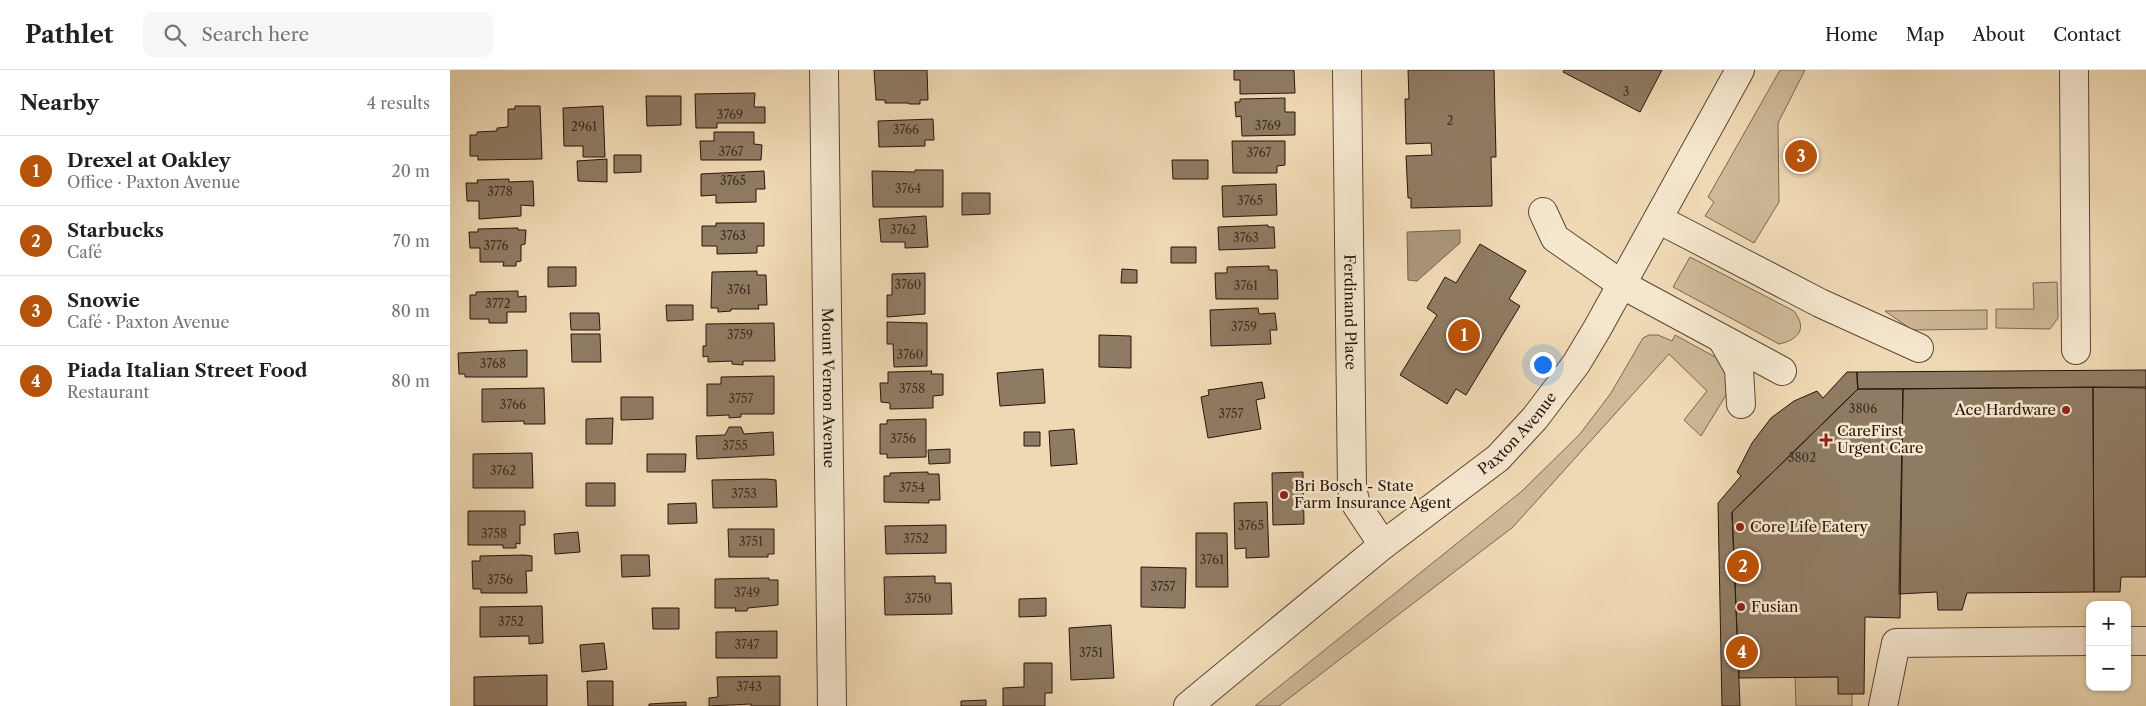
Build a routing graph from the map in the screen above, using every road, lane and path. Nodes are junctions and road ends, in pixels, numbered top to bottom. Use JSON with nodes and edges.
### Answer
{"nodes":[{"id":1,"x":824,"y":70,"type":"edge"},
{"id":2,"x":1347,"y":70,"type":"edge"},
{"id":3,"x":1740,"y":70,"type":"edge"},
{"id":4,"x":2074,"y":70,"type":"edge"},
{"id":5,"x":1543,"y":212,"type":"dead end"},
{"id":6,"x":1658,"y":219,"type":"junction"},
{"id":7,"x":1621,"y":284,"type":"junction"},
{"id":8,"x":1722,"y":339,"type":"junction"},
{"id":9,"x":1919,"y":348,"type":"dead end"},
{"id":10,"x":2076,"y":350,"type":"dead end"},
{"id":11,"x":1782,"y":371,"type":"dead end"},
{"id":12,"x":1741,"y":404,"type":"dead end"},
{"id":13,"x":1383,"y":545,"type":"junction"},
{"id":14,"x":2131,"y":641,"type":"edge"},
{"id":15,"x":2146,"y":641,"type":"edge"},
{"id":16,"x":2086,"y":642,"type":"edge"},
{"id":17,"x":832,"y":706,"type":"edge"},
{"id":18,"x":1188,"y":706,"type":"edge"},
{"id":19,"x":1883,"y":706,"type":"edge"}],
"edges":[{"from":1,"to":17,"type":"street","name":"Mount Vernon Avenue"},
{"from":2,"to":13,"type":"street","name":"Ferdinand Place"},
{"from":3,"to":6,"type":"street","name":"Paxton Avenue"},
{"from":4,"to":10,"type":"street"},
{"from":5,"to":7,"type":"street"},
{"from":6,"to":7,"type":"street","name":"Paxton Avenue"},
{"from":6,"to":9,"type":"street"},
{"from":7,"to":8,"type":"street"},
{"from":7,"to":13,"type":"street","name":"Paxton Avenue"},
{"from":8,"to":11,"type":"street"},
{"from":8,"to":12,"type":"street"},
{"from":13,"to":18,"type":"street","name":"Paxton Avenue"},
{"from":14,"to":15,"type":"street"},
{"from":16,"to":19,"type":"street"}]}
